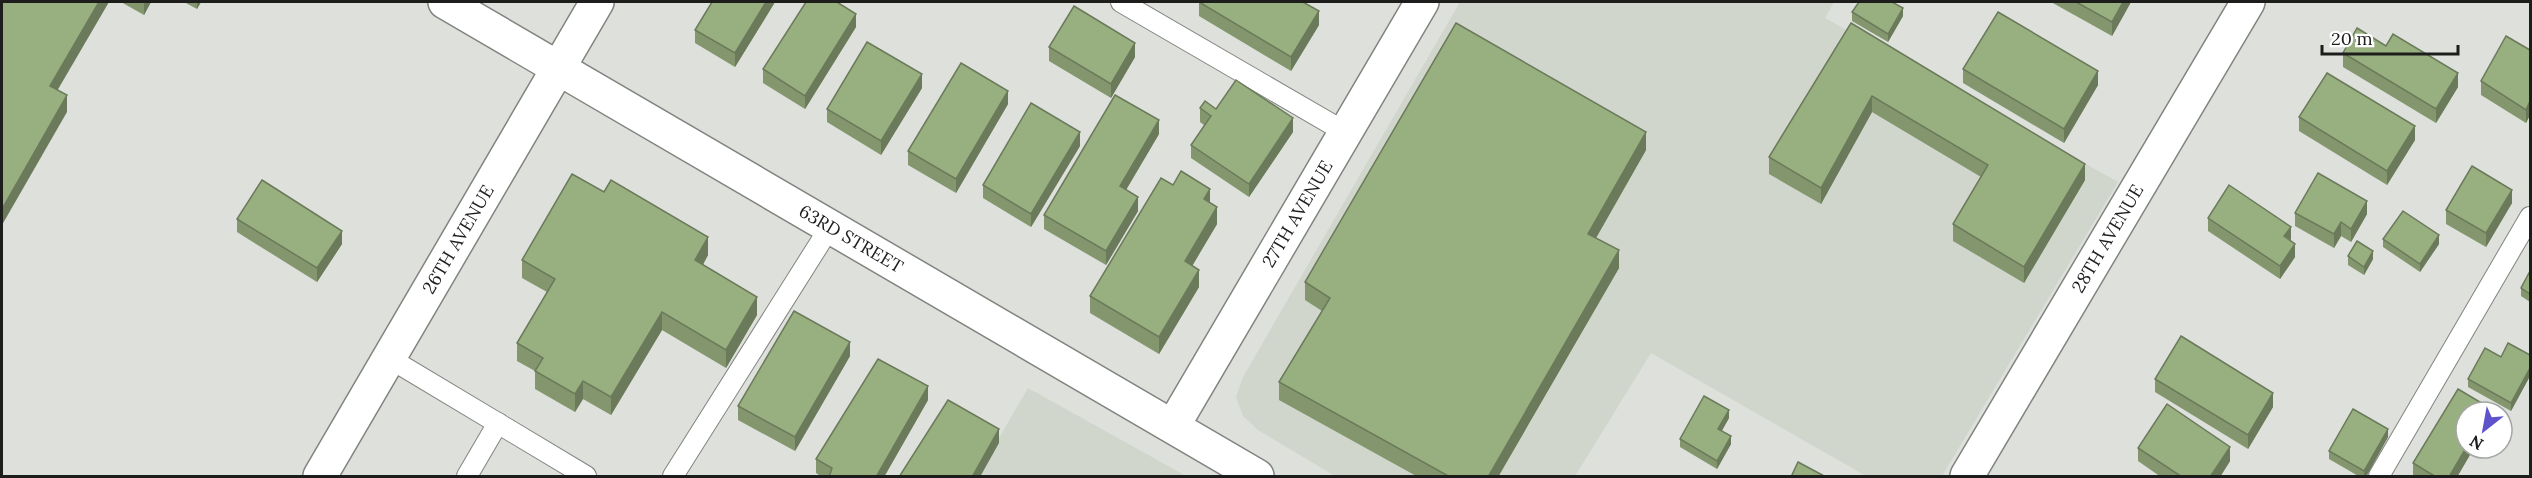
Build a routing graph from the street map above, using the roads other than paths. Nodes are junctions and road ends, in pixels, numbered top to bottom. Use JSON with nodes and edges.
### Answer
{"nodes":[{"id":1,"x":445,"y":2,"type":"edge"},
{"id":2,"x":597,"y":2,"type":"edge"},
{"id":3,"x":1121,"y":2,"type":"edge"},
{"id":4,"x":1422,"y":2,"type":"edge"},
{"id":5,"x":2248,"y":2,"type":"edge"},
{"id":6,"x":559,"y":68,"type":"junction"},
{"id":7,"x":1345,"y":132,"type":"junction"},
{"id":8,"x":2530,"y":217,"type":"edge"},
{"id":9,"x":830,"y":227,"type":"junction"},
{"id":10,"x":389,"y":358,"type":"junction"},
{"id":11,"x":498,"y":423,"type":"junction"},
{"id":12,"x":1173,"y":426,"type":"junction"},
{"id":13,"x":321,"y":477,"type":"edge"},
{"id":14,"x":467,"y":477,"type":"edge"},
{"id":15,"x":586,"y":477,"type":"edge"},
{"id":16,"x":674,"y":477,"type":"edge"},
{"id":17,"x":1257,"y":477,"type":"edge"},
{"id":18,"x":1967,"y":477,"type":"edge"},
{"id":19,"x":2379,"y":477,"type":"edge"}],
"edges":[{"from":1,"to":6,"type":"street","name":"63RD STREET"},
{"from":2,"to":6,"type":"street","name":"26TH AVENUE"},
{"from":3,"to":7,"type":"lane"},
{"from":4,"to":7,"type":"street","name":"27TH AVENUE"},
{"from":5,"to":18,"type":"street","name":"28TH AVENUE"},
{"from":6,"to":9,"type":"street","name":"63RD STREET"},
{"from":6,"to":10,"type":"street","name":"26TH AVENUE"},
{"from":7,"to":12,"type":"street","name":"27TH AVENUE"},
{"from":8,"to":19,"type":"lane"},
{"from":9,"to":12,"type":"street","name":"63RD STREET"},
{"from":9,"to":16,"type":"lane"},
{"from":10,"to":11,"type":"lane"},
{"from":10,"to":13,"type":"street","name":"26TH AVENUE"},
{"from":11,"to":14,"type":"lane"},
{"from":11,"to":15,"type":"lane"},
{"from":12,"to":17,"type":"street","name":"63RD STREET"}]}
